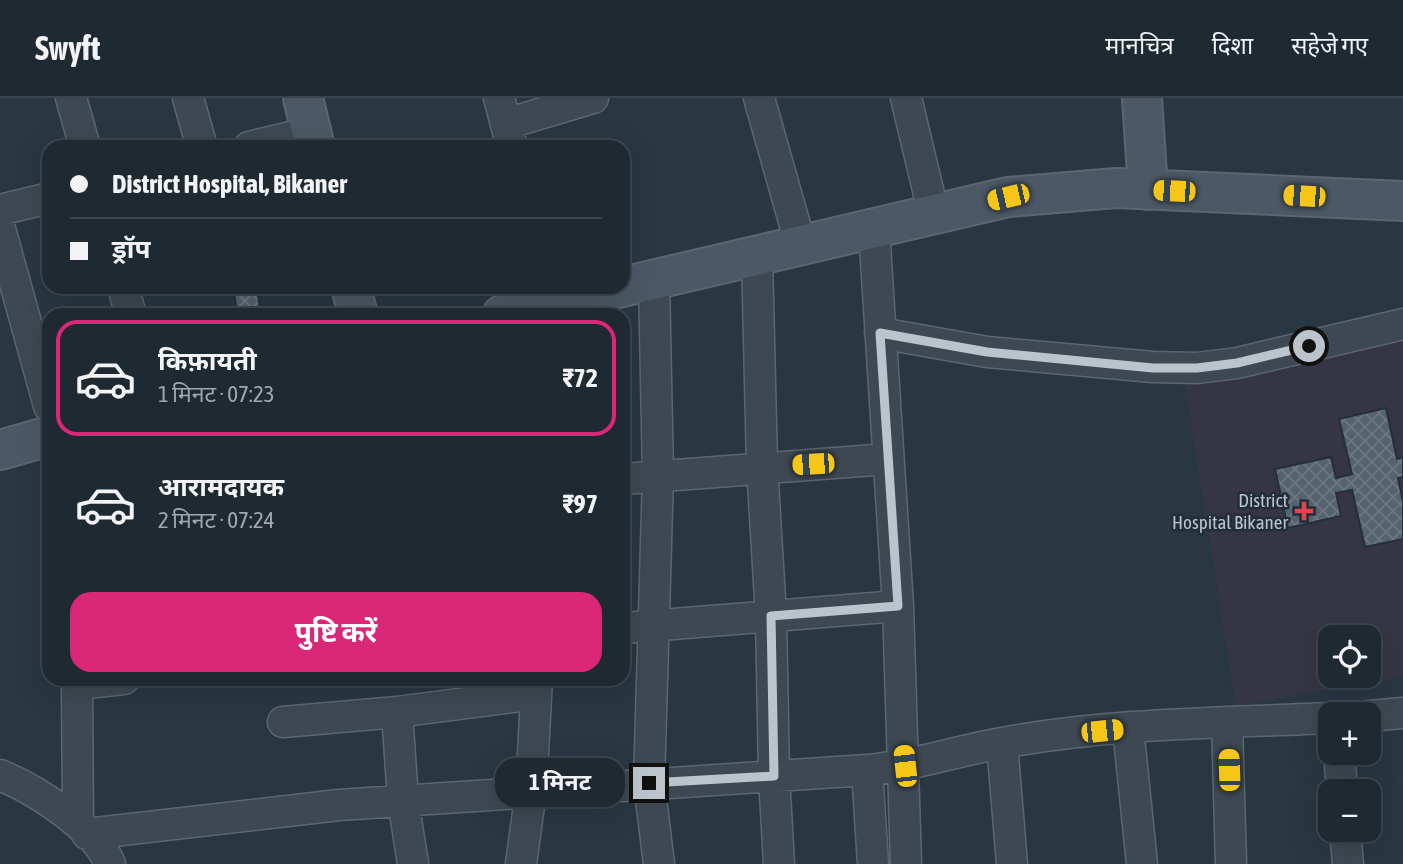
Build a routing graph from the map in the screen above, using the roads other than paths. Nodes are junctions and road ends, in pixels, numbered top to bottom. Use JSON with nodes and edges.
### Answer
{"nodes":[{"id":1,"x":71,"y":98,"type":"edge"},
{"id":2,"x":188,"y":98,"type":"edge"},
{"id":3,"x":593,"y":98,"type":"edge"},
{"id":4,"x":759,"y":98,"type":"edge"},
{"id":5,"x":906,"y":98,"type":"edge"},
{"id":6,"x":1142,"y":98,"type":"edge"},
{"id":7,"x":506,"y":123,"type":"edge"},
{"id":8,"x":310,"y":126,"type":"edge"},
{"id":9,"x":83,"y":140,"type":"edge"},
{"id":10,"x":200,"y":140,"type":"edge"},
{"id":11,"x":269,"y":140,"type":"edge"},
{"id":12,"x":1148,"y":190,"type":"junction"},
{"id":13,"x":42,"y":200,"type":"edge"},
{"id":14,"x":1403,"y":201,"type":"edge"},
{"id":15,"x":0,"y":209,"type":"edge"},
{"id":16,"x":934,"y":215,"type":"junction"},
{"id":17,"x":0,"y":229,"type":"edge"},
{"id":18,"x":874,"y":229,"type":"junction"},
{"id":19,"x":801,"y":246,"type":"junction"},
{"id":20,"x":757,"y":256,"type":"junction"},
{"id":21,"x":654,"y":280,"type":"junction"},
{"id":22,"x":630,"y":285,"type":"edge"},
{"id":23,"x":590,"y":294,"type":"edge"},
{"id":24,"x":553,"y":302,"type":"edge"},
{"id":25,"x":529,"y":308,"type":"edge"},
{"id":26,"x":1403,"y":324,"type":"edge"},
{"id":27,"x":880,"y":333,"type":"junction"},
{"id":28,"x":42,"y":381,"type":"edge"},
{"id":29,"x":42,"y":438,"type":"edge"},
{"id":30,"x":0,"y":450,"type":"edge"},
{"id":31,"x":888,"y":460,"type":"junction"},
{"id":32,"x":762,"y":466,"type":"junction"},
{"id":33,"x":657,"y":475,"type":"junction"},
{"id":34,"x":630,"y":478,"type":"edge"},
{"id":35,"x":898,"y":606,"type":"junction"},
{"id":36,"x":771,"y":616,"type":"junction"},
{"id":37,"x":654,"y":625,"type":"junction"},
{"id":38,"x":630,"y":627,"type":"edge"},
{"id":39,"x":77,"y":686,"type":"edge"},
{"id":40,"x":537,"y":686,"type":"edge"},
{"id":41,"x":397,"y":712,"type":"junction"},
{"id":42,"x":1403,"y":713,"type":"edge"},
{"id":43,"x":1381,"y":715,"type":"edge"},
{"id":44,"x":1318,"y":719,"type":"edge"},
{"id":45,"x":284,"y":722,"type":"dead end"},
{"id":46,"x":1227,"y":723,"type":"junction"},
{"id":47,"x":1128,"y":728,"type":"junction"},
{"id":48,"x":1002,"y":743,"type":"junction"},
{"id":49,"x":905,"y":766,"type":"junction"},
{"id":50,"x":867,"y":770,"type":"junction"},
{"id":51,"x":0,"y":775,"type":"edge"},
{"id":52,"x":774,"y":776,"type":"junction"},
{"id":53,"x":649,"y":783,"type":"junction"},
{"id":54,"x":531,"y":791,"type":"junction"},
{"id":55,"x":403,"y":800,"type":"junction"},
{"id":56,"x":83,"y":828,"type":"junction"},
{"id":57,"x":1346,"y":842,"type":"edge"},
{"id":58,"x":110,"y":864,"type":"edge"},
{"id":59,"x":413,"y":864,"type":"edge"},
{"id":60,"x":521,"y":864,"type":"edge"},
{"id":61,"x":659,"y":864,"type":"edge"},
{"id":62,"x":779,"y":864,"type":"edge"},
{"id":63,"x":873,"y":864,"type":"edge"},
{"id":64,"x":906,"y":864,"type":"edge"},
{"id":65,"x":1012,"y":864,"type":"edge"},
{"id":66,"x":1142,"y":864,"type":"edge"},
{"id":67,"x":1231,"y":864,"type":"edge"},
{"id":68,"x":1348,"y":864,"type":"edge"}],
"edges":[{"from":1,"to":9,"type":"street"},
{"from":2,"to":10,"type":"street"},
{"from":3,"to":7,"type":"street"},
{"from":4,"to":19,"type":"street"},
{"from":5,"to":16,"type":"street"},
{"from":6,"to":12,"type":"street"},
{"from":8,"to":11,"type":"street"},
{"from":12,"to":14,"type":"street"},
{"from":12,"to":16,"type":"street"},
{"from":13,"to":15,"type":"street"},
{"from":16,"to":18,"type":"street"},
{"from":17,"to":28,"type":"street"},
{"from":18,"to":19,"type":"street"},
{"from":18,"to":27,"type":"street"},
{"from":19,"to":20,"type":"street"},
{"from":20,"to":21,"type":"street"},
{"from":20,"to":32,"type":"street"},
{"from":21,"to":22,"type":"street"},
{"from":21,"to":33,"type":"street"},
{"from":23,"to":24,"type":"street"},
{"from":24,"to":25,"type":"street"},
{"from":26,"to":27,"type":"street"},
{"from":27,"to":31,"type":"street"},
{"from":29,"to":30,"type":"street"},
{"from":31,"to":32,"type":"street"},
{"from":31,"to":35,"type":"street"},
{"from":32,"to":33,"type":"street"},
{"from":32,"to":36,"type":"street"},
{"from":33,"to":34,"type":"street"},
{"from":33,"to":37,"type":"street"},
{"from":35,"to":36,"type":"street"},
{"from":35,"to":49,"type":"street"},
{"from":36,"to":37,"type":"street"},
{"from":36,"to":52,"type":"street"},
{"from":37,"to":38,"type":"street"},
{"from":37,"to":53,"type":"street"},
{"from":39,"to":56,"type":"street"},
{"from":40,"to":41,"type":"street"},
{"from":40,"to":54,"type":"street"},
{"from":41,"to":45,"type":"street"},
{"from":41,"to":55,"type":"street"},
{"from":42,"to":43,"type":"street"},
{"from":44,"to":46,"type":"street"},
{"from":46,"to":47,"type":"street"},
{"from":46,"to":67,"type":"street"},
{"from":47,"to":48,"type":"street"},
{"from":47,"to":66,"type":"street"},
{"from":48,"to":49,"type":"street"},
{"from":48,"to":65,"type":"street"},
{"from":49,"to":50,"type":"street"},
{"from":49,"to":64,"type":"street"},
{"from":50,"to":52,"type":"street"},
{"from":50,"to":63,"type":"street"},
{"from":51,"to":56,"type":"street"},
{"from":52,"to":53,"type":"street"},
{"from":52,"to":62,"type":"street"},
{"from":53,"to":54,"type":"street"},
{"from":53,"to":61,"type":"street"},
{"from":54,"to":55,"type":"street"},
{"from":54,"to":60,"type":"street"},
{"from":55,"to":56,"type":"street"},
{"from":55,"to":59,"type":"street"},
{"from":56,"to":58,"type":"street"},
{"from":57,"to":68,"type":"street"}]}
